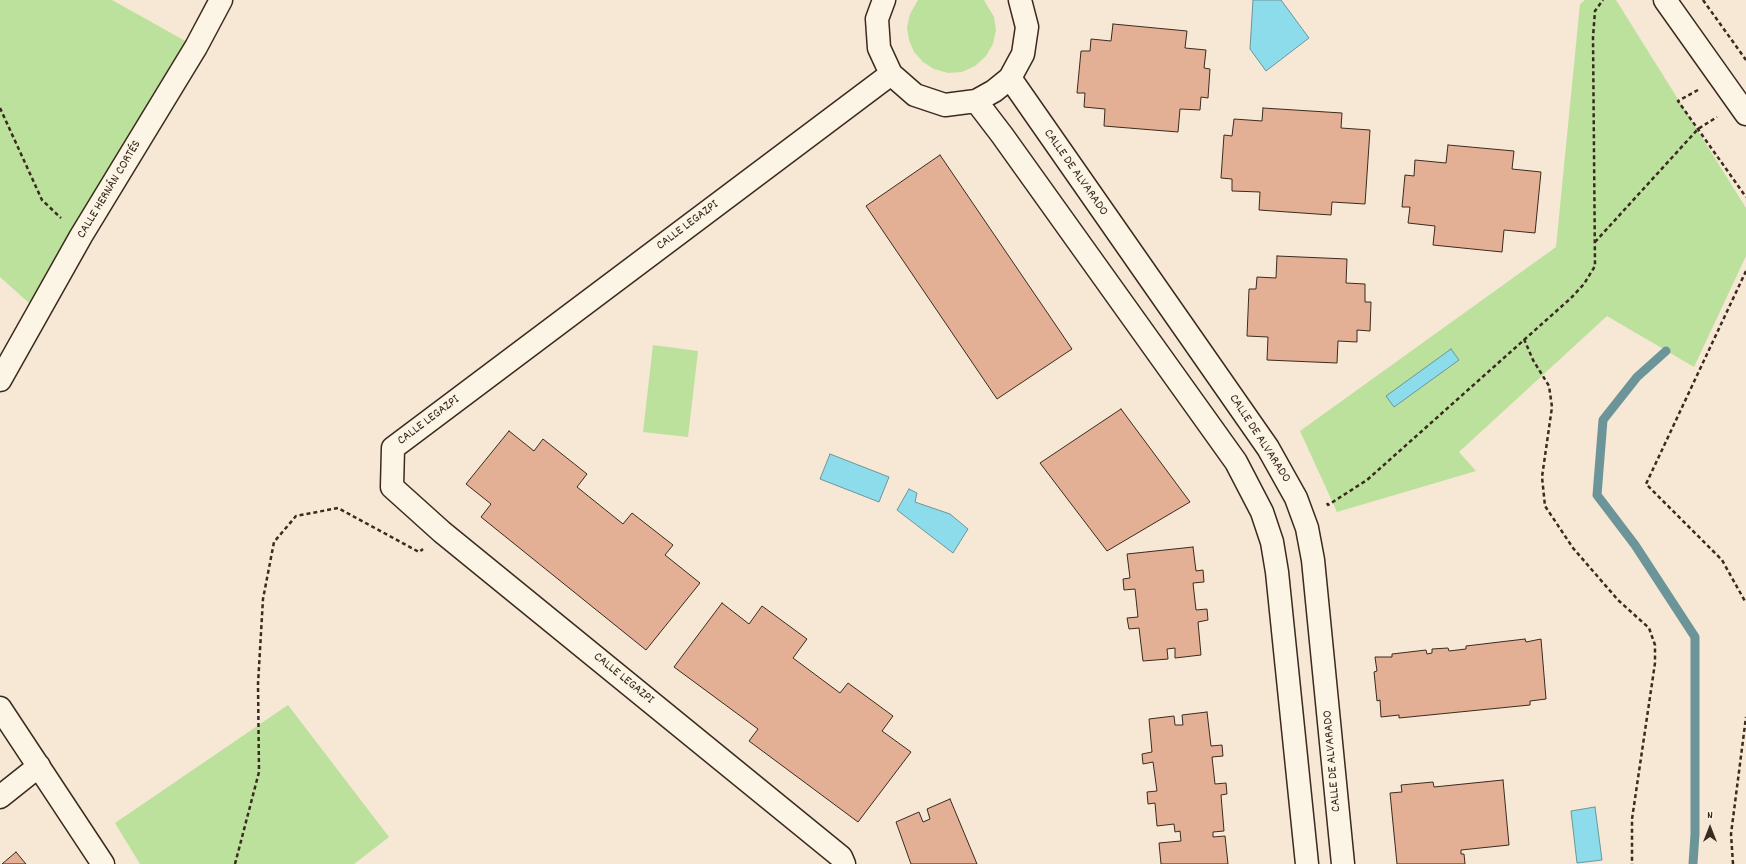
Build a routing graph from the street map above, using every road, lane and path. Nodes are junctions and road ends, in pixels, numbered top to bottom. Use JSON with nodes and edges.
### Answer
{"nodes":[{"id":1,"x":221,"y":0,"type":"edge"},
{"id":2,"x":884,"y":0,"type":"edge"},
{"id":3,"x":1020,"y":0,"type":"edge"},
{"id":4,"x":1602,"y":0,"type":"edge"},
{"id":5,"x":1665,"y":0,"type":"edge"},
{"id":6,"x":1703,"y":0,"type":"edge"},
{"id":7,"x":1746,"y":60,"type":"edge"},
{"id":8,"x":891,"y":74,"type":"junction"},
{"id":9,"x":1010,"y":78,"type":"junction"},
{"id":10,"x":976,"y":101,"type":"junction"},
{"id":11,"x":1678,"y":101,"type":"dead end"},
{"id":12,"x":0,"y":108,"type":"edge"},
{"id":13,"x":1742,"y":109,"type":"edge"},
{"id":14,"x":1698,"y":129,"type":"junction"},
{"id":15,"x":1746,"y":196,"type":"edge"},
{"id":16,"x":81,"y":236,"type":"junction"},
{"id":17,"x":1595,"y":242,"type":"junction"},
{"id":18,"x":1746,"y":271,"type":"edge"},
{"id":19,"x":1524,"y":339,"type":"junction"},
{"id":20,"x":0,"y":380,"type":"edge"},
{"id":21,"x":1296,"y":498,"type":"junction"},
{"id":22,"x":442,"y":532,"type":"junction"},
{"id":23,"x":1746,"y":602,"type":"edge"},
{"id":24,"x":0,"y":708,"type":"edge"},
{"id":25,"x":1746,"y":717,"type":"edge"},
{"id":26,"x":39,"y":766,"type":"junction"},
{"id":27,"x":0,"y":797,"type":"edge"},
{"id":28,"x":103,"y":864,"type":"edge"},
{"id":29,"x":235,"y":864,"type":"edge"},
{"id":30,"x":844,"y":864,"type":"edge"},
{"id":31,"x":1307,"y":864,"type":"edge"},
{"id":32,"x":1343,"y":864,"type":"edge"},
{"id":33,"x":1632,"y":864,"type":"edge"},
{"id":34,"x":1733,"y":864,"type":"edge"}],
"edges":[{"from":1,"to":16,"type":"street","name":"CALLE HERNÁN CORTÉS"},
{"from":2,"to":8,"type":"street"},
{"from":3,"to":9,"type":"street"},
{"from":4,"to":17,"type":"path"},
{"from":5,"to":13,"type":"street"},
{"from":6,"to":7,"type":"path"},
{"from":8,"to":10,"type":"street"},
{"from":8,"to":22,"type":"street","name":"CALLE LEGAZPI"},
{"from":9,"to":10,"type":"street"},
{"from":9,"to":21,"type":"street","name":"CALLE DE ALVARADO"},
{"from":10,"to":31,"type":"street"},
{"from":11,"to":14,"type":"path"},
{"from":12,"to":16,"type":"path"},
{"from":13,"to":14,"type":"path"},
{"from":14,"to":15,"type":"path"},
{"from":14,"to":17,"type":"path"},
{"from":16,"to":20,"type":"street","name":"CALLE HERNÁN CORTÉS"},
{"from":17,"to":19,"type":"path"},
{"from":18,"to":23,"type":"path"},
{"from":19,"to":21,"type":"path"},
{"from":19,"to":33,"type":"path"},
{"from":21,"to":32,"type":"street","name":"CALLE DE ALVARADO"},
{"from":22,"to":29,"type":"path"},
{"from":22,"to":30,"type":"street","name":"CALLE LEGAZPI"},
{"from":24,"to":26,"type":"street"},
{"from":25,"to":34,"type":"path"},
{"from":26,"to":27,"type":"street"},
{"from":26,"to":28,"type":"street"}]}
